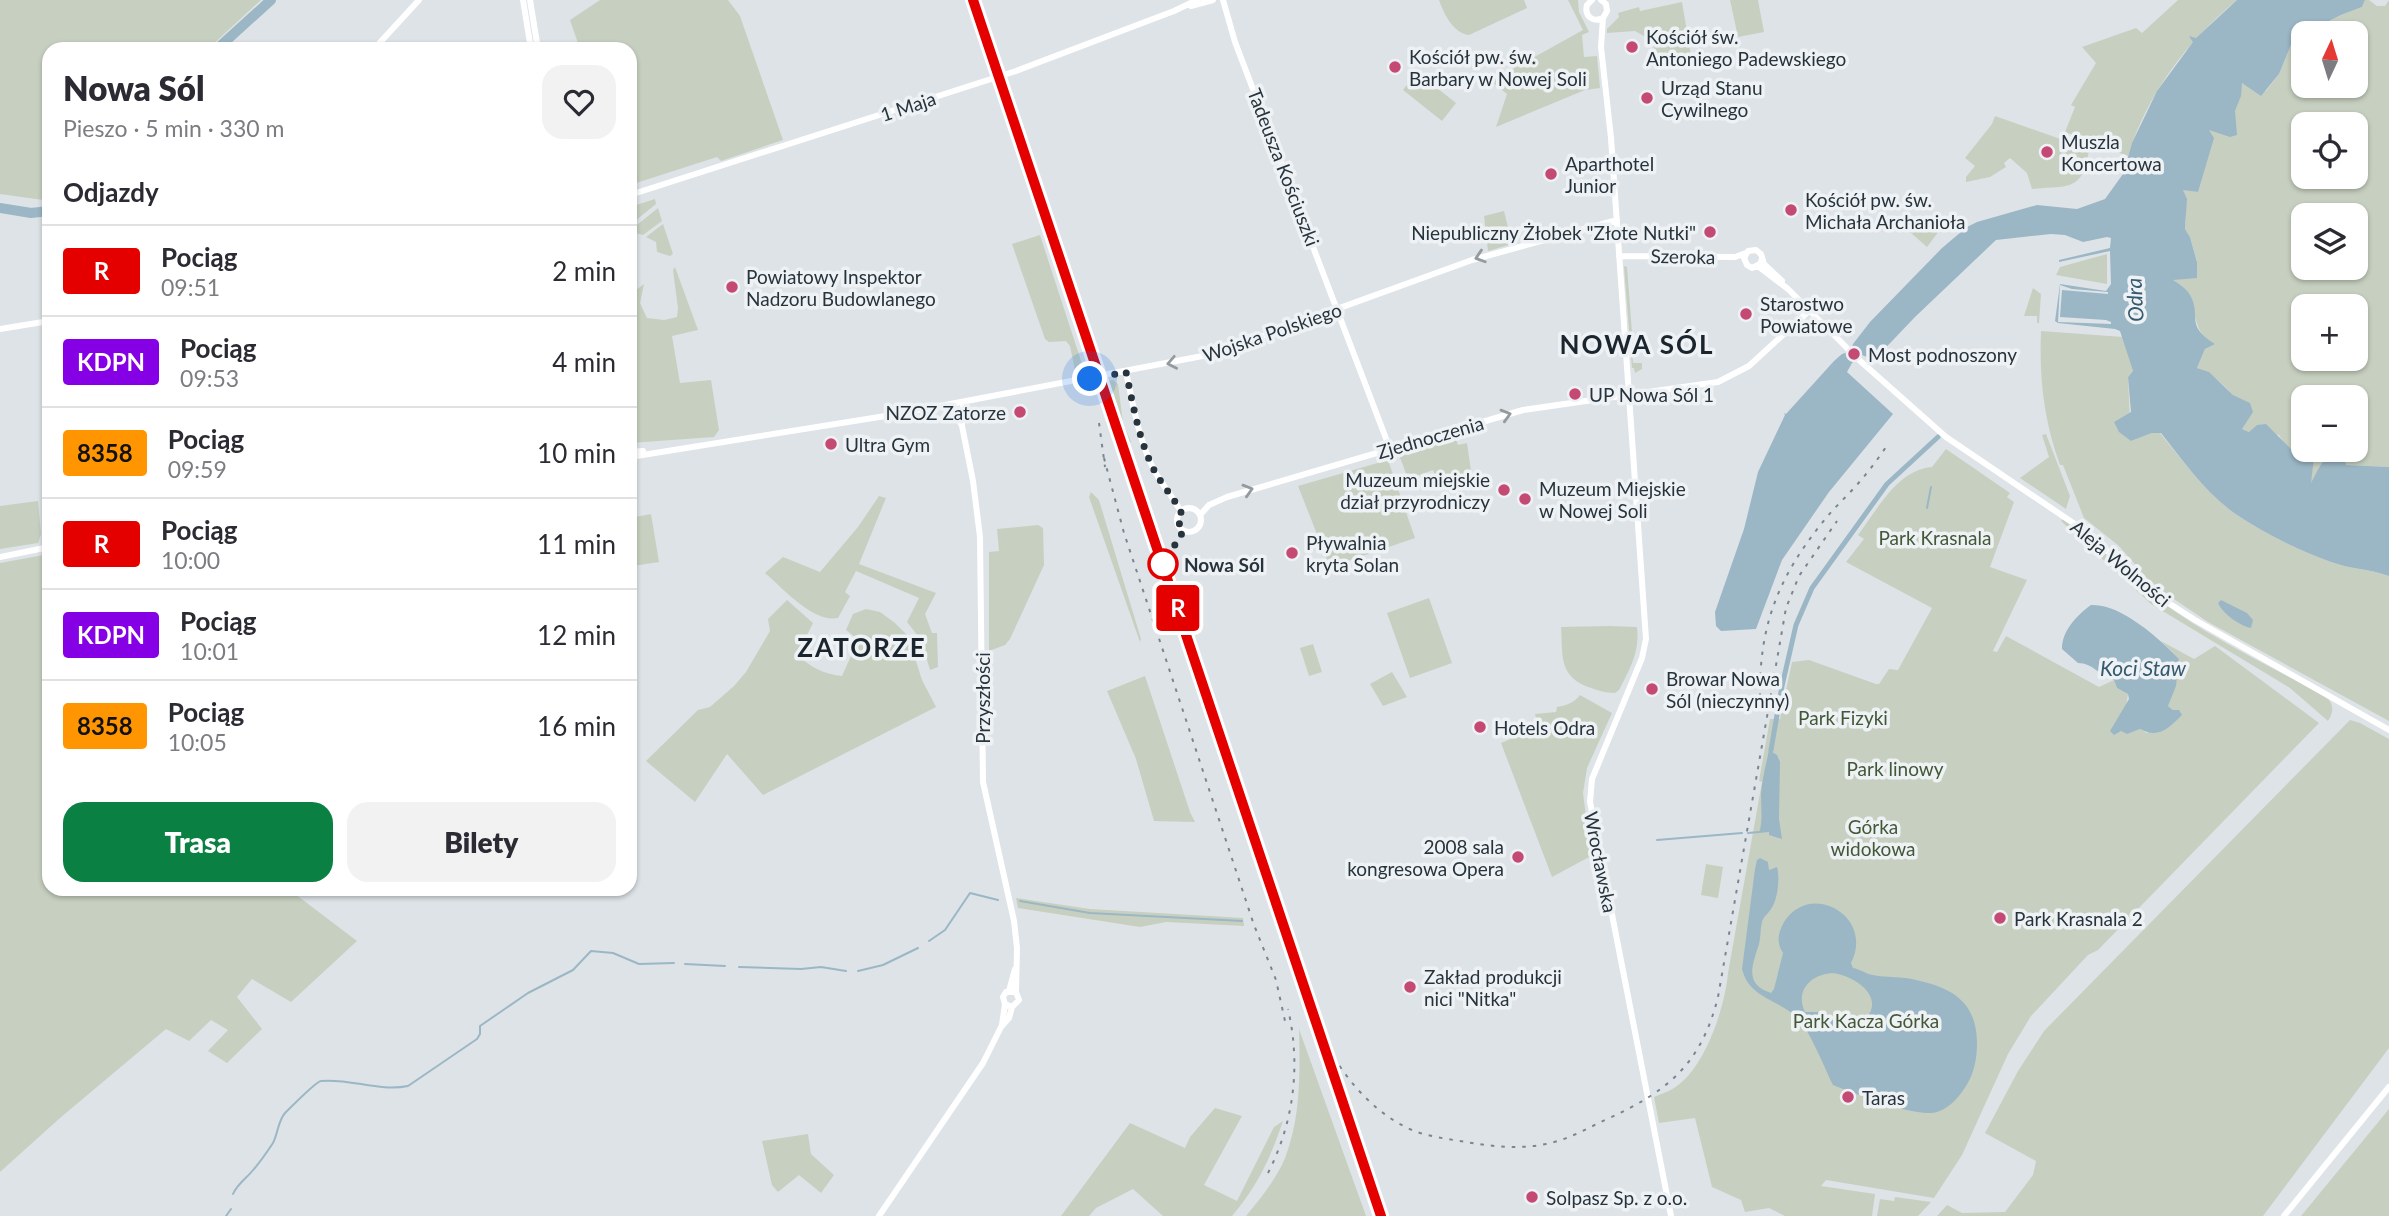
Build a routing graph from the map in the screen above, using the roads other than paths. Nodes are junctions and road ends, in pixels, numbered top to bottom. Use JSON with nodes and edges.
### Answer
{"nodes":[{"id":1,"x":419,"y":0,"type":"edge"},
{"id":2,"x":523,"y":0,"type":"edge"},
{"id":3,"x":530,"y":0,"type":"edge"},
{"id":4,"x":1197,"y":0,"type":"edge"},
{"id":5,"x":1217,"y":0,"type":"edge"},
{"id":6,"x":1601,"y":0,"type":"edge"},
{"id":7,"x":1589,"y":1,"type":"edge"},
{"id":8,"x":1183,"y":7,"type":"junction"},
{"id":9,"x":1603,"y":18,"type":"junction"},
{"id":10,"x":1593,"y":20,"type":"junction"},
{"id":11,"x":380,"y":42,"type":"edge"},
{"id":12,"x":530,"y":42,"type":"edge"},
{"id":13,"x":537,"y":42,"type":"edge"},
{"id":14,"x":1601,"y":47,"type":"junction"},
{"id":15,"x":637,"y":193,"type":"edge"},
{"id":16,"x":1617,"y":220,"type":"junction"},
{"id":17,"x":1746,"y":253,"type":"junction"},
{"id":18,"x":1619,"y":256,"type":"junction"},
{"id":19,"x":1762,"y":259,"type":"junction"},
{"id":20,"x":1758,"y":266,"type":"junction"},
{"id":21,"x":1788,"y":289,"type":"junction"},
{"id":22,"x":1337,"y":310,"type":"junction"},
{"id":23,"x":1810,"y":310,"type":"junction"},
{"id":24,"x":42,"y":322,"type":"edge"},
{"id":25,"x":0,"y":330,"type":"edge"},
{"id":26,"x":1126,"y":372,"type":"junction"},
{"id":27,"x":1629,"y":395,"type":"junction"},
{"id":28,"x":965,"y":402,"type":"junction"},
{"id":29,"x":945,"y":406,"type":"junction"},
{"id":30,"x":962,"y":426,"type":"junction"},
{"id":31,"x":1390,"y":449,"type":"junction"},
{"id":32,"x":637,"y":453,"type":"edge"},
{"id":33,"x":1181,"y":512,"type":"junction"},
{"id":34,"x":1200,"y":515,"type":"junction"},
{"id":35,"x":42,"y":548,"type":"edge"},
{"id":36,"x":0,"y":557,"type":"edge"},
{"id":37,"x":2389,"y":730,"type":"edge"},
{"id":38,"x":1013,"y":991,"type":"junction"},
{"id":39,"x":1009,"y":1005,"type":"junction"},
{"id":40,"x":2389,"y":1087,"type":"edge"},
{"id":41,"x":1670,"y":1214,"type":"edge"},
{"id":42,"x":879,"y":1216,"type":"edge"},
{"id":43,"x":2284,"y":1216,"type":"edge"}],
"edges":[{"from":1,"to":11,"type":"street"},
{"from":2,"to":12,"type":"street"},
{"from":3,"to":13,"type":"street"},
{"from":4,"to":8,"type":"street","name":"1 Maja"},
{"from":5,"to":8,"type":"street","name":"1 Maja"},
{"from":5,"to":22,"type":"street","name":"Tadeusza Kościuszki"},
{"from":6,"to":9,"type":"street"},
{"from":7,"to":10,"type":"street"},
{"from":8,"to":15,"type":"street","name":"1 Maja"},
{"from":9,"to":10,"type":"street"},
{"from":9,"to":14,"type":"street"},
{"from":10,"to":14,"type":"street"},
{"from":14,"to":16,"type":"street","name":"Wrocławska"},
{"from":16,"to":18,"type":"street","name":"Wrocławska"},
{"from":16,"to":22,"type":"street","name":"Wojska Polskiego","one_way":true},
{"from":17,"to":18,"type":"street","name":"Szeroka"},
{"from":17,"to":19,"type":"street"},
{"from":17,"to":20,"type":"street"},
{"from":18,"to":27,"type":"street","name":"Wrocławska"},
{"from":19,"to":20,"type":"street"},
{"from":19,"to":21,"type":"street"},
{"from":20,"to":21,"type":"street"},
{"from":21,"to":23,"type":"street","name":"Aleja Wolności"},
{"from":22,"to":26,"type":"street","name":"Wojska Polskiego","one_way":true},
{"from":22,"to":31,"type":"street","name":"Tadeusza Kościuszki"},
{"from":23,"to":27,"type":"street","name":"Zjednoczenia"},
{"from":23,"to":37,"type":"street","name":"Aleja Wolności"},
{"from":24,"to":25,"type":"street"},
{"from":26,"to":28,"type":"street","name":"Wojska Polskiego"},
{"from":26,"to":33,"type":"street"},
{"from":31,"to":27,"type":"street","name":"Zjednoczenia","one_way":true},
{"from":27,"to":41,"type":"street","name":"Wrocławska"},
{"from":28,"to":29,"type":"street","name":"Wojska Polskiego"},
{"from":28,"to":30,"type":"street","name":"Przyszłości"},
{"from":29,"to":30,"type":"street","name":"Przyszłości"},
{"from":29,"to":32,"type":"street","name":"Wojska Polskiego"},
{"from":30,"to":38,"type":"street","name":"Przyszłości"},
{"from":34,"to":31,"type":"street","name":"Zjednoczenia","one_way":true},
{"from":33,"to":34,"type":"street"},
{"from":33,"to":34,"type":"street"},
{"from":35,"to":36,"type":"street"},
{"from":38,"to":39,"type":"street"},
{"from":38,"to":39,"type":"street"},
{"from":39,"to":42,"type":"street"},
{"from":40,"to":43,"type":"street"}]}
